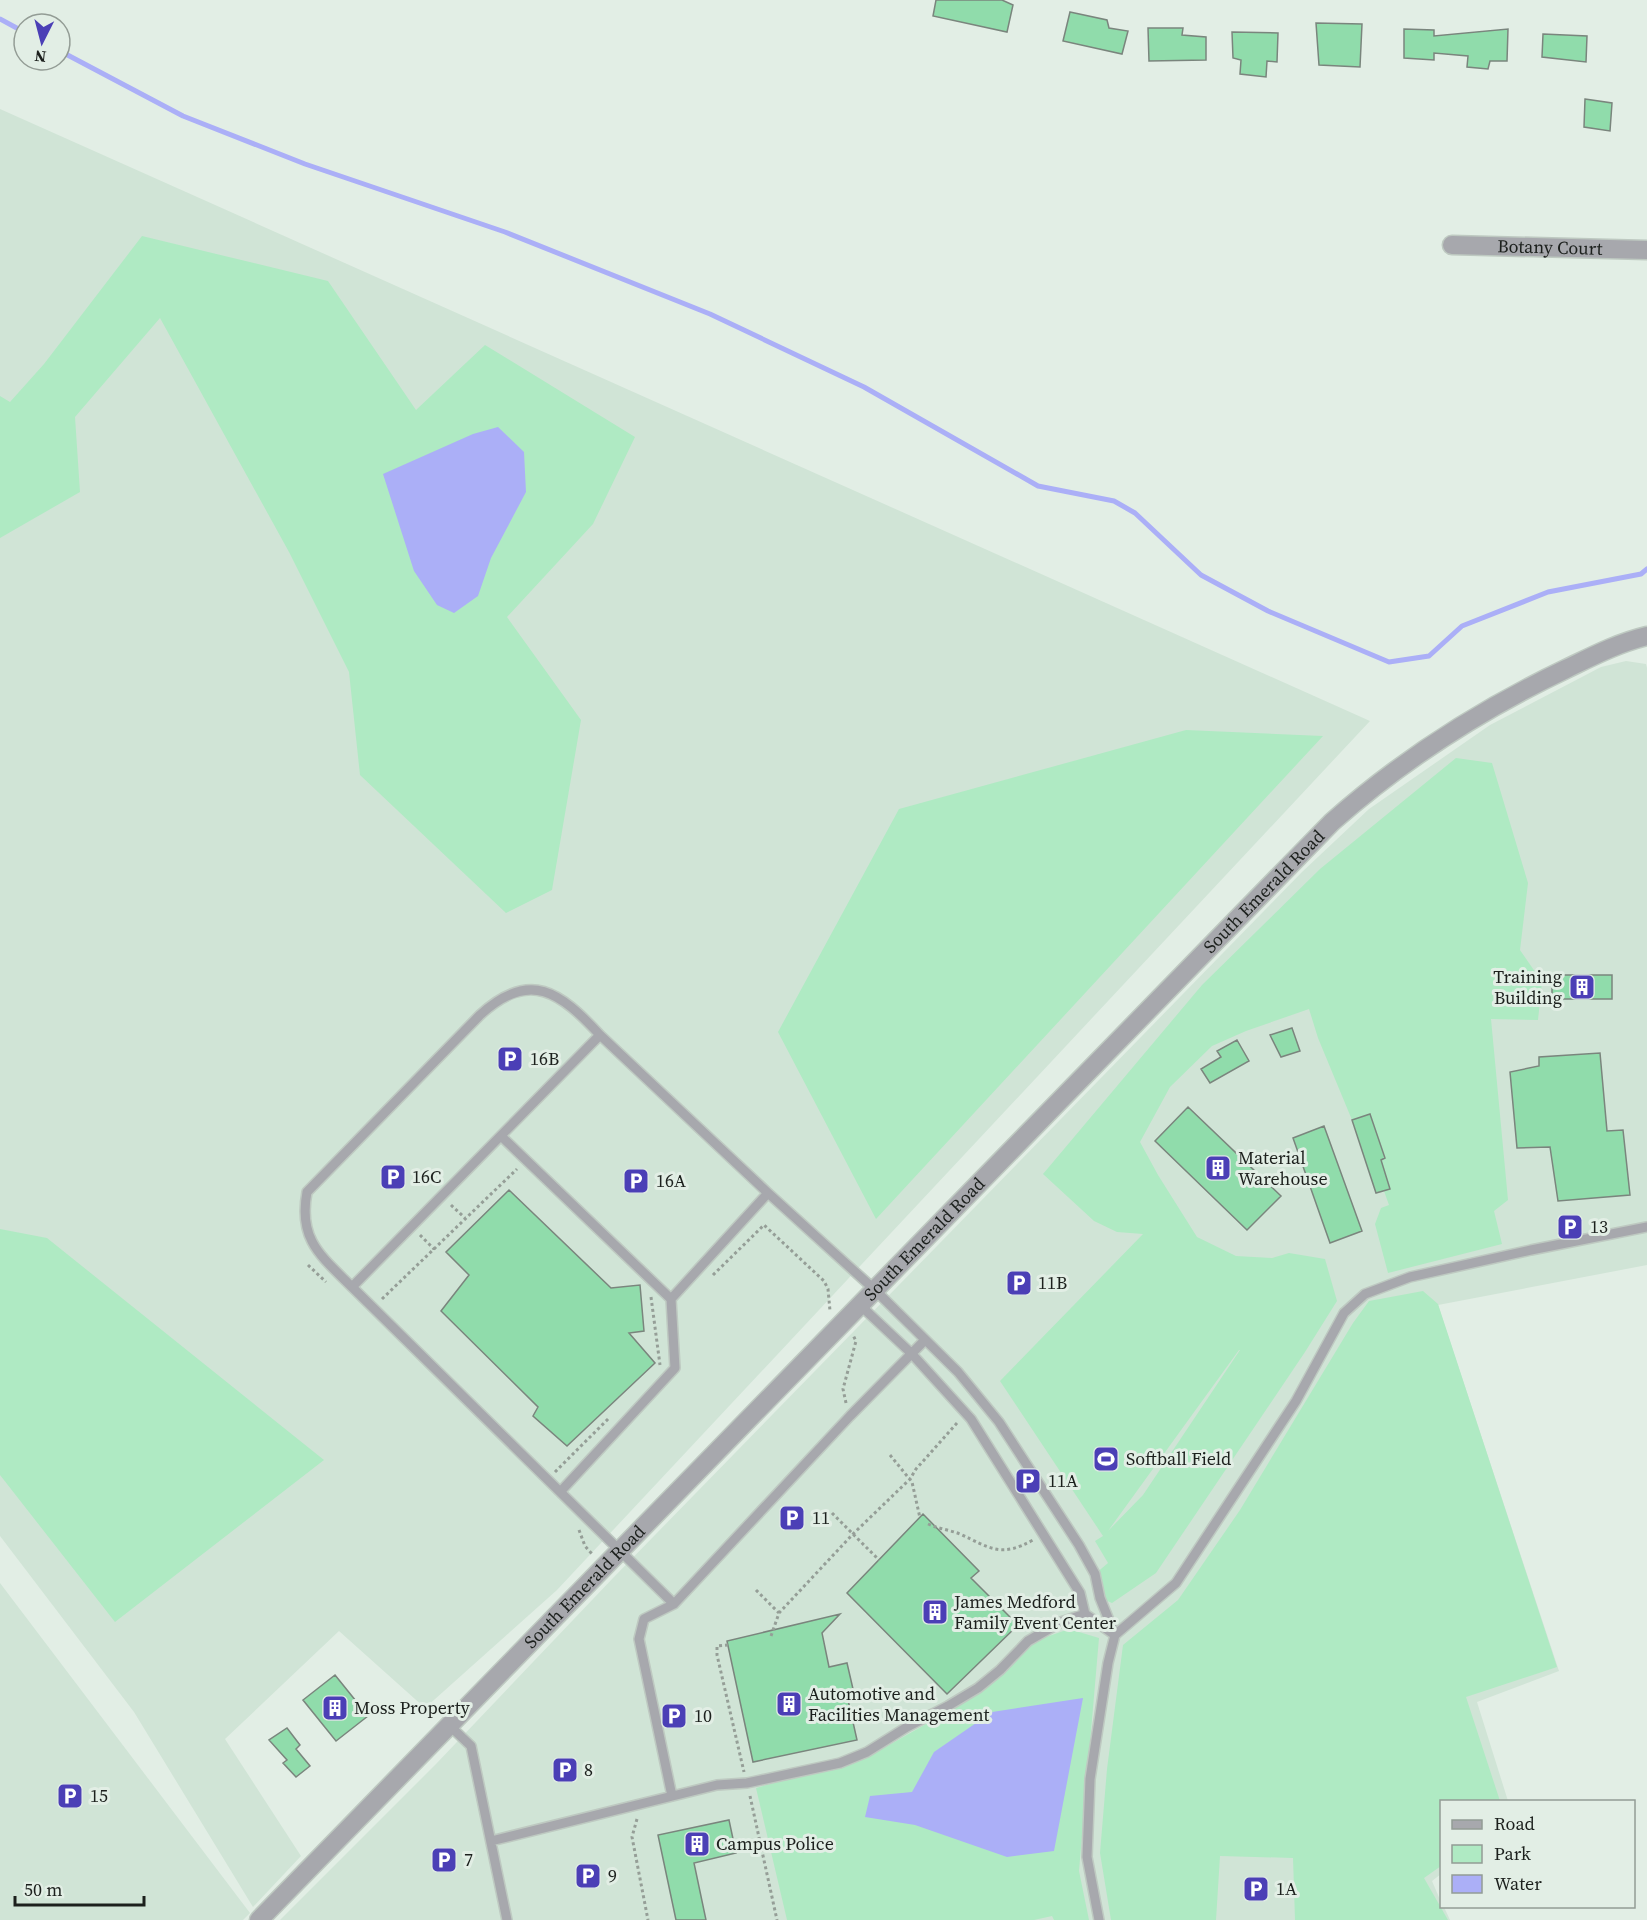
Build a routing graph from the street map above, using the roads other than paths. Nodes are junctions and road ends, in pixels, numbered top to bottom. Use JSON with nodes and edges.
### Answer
{"nodes":[{"id":1,"x":1452,"y":245,"type":"dead end"},
{"id":2,"x":1647,"y":250,"type":"edge"},
{"id":3,"x":1647,"y":636,"type":"edge"},
{"id":4,"x":600,"y":1035,"type":"junction"},
{"id":5,"x":501,"y":1136,"type":"junction"},
{"id":6,"x":768,"y":1193,"type":"junction"},
{"id":7,"x":1647,"y":1227,"type":"edge"},
{"id":8,"x":352,"y":1287,"type":"junction"},
{"id":9,"x":875,"y":1290,"type":"junction"},
{"id":10,"x":671,"y":1299,"type":"junction"},
{"id":11,"x":861,"y":1306,"type":"junction"},
{"id":12,"x":925,"y":1340,"type":"junction"},
{"id":13,"x":911,"y":1353,"type":"junction"},
{"id":14,"x":561,"y":1491,"type":"junction"},
{"id":15,"x":620,"y":1552,"type":"junction"},
{"id":16,"x":674,"y":1604,"type":"junction"},
{"id":17,"x":1085,"y":1614,"type":"junction"},
{"id":18,"x":1115,"y":1635,"type":"junction"},
{"id":19,"x":450,"y":1726,"type":"junction"},
{"id":20,"x":672,"y":1796,"type":"junction"},
{"id":21,"x":491,"y":1841,"type":"junction"},
{"id":22,"x":259,"y":1920,"type":"edge"},
{"id":23,"x":507,"y":1920,"type":"edge"},
{"id":24,"x":1099,"y":1920,"type":"edge"}],
"edges":[{"from":1,"to":2,"type":"street","name":"Botany Court"},
{"from":3,"to":9,"type":"street","name":"South Emerald Road"},
{"from":4,"to":5,"type":"lane"},
{"from":4,"to":6,"type":"lane"},
{"from":4,"to":8,"type":"lane"},
{"from":5,"to":8,"type":"lane"},
{"from":5,"to":10,"type":"lane"},
{"from":6,"to":9,"type":"lane"},
{"from":6,"to":10,"type":"lane"},
{"from":7,"to":18,"type":"lane"},
{"from":8,"to":14,"type":"lane"},
{"from":9,"to":11,"type":"street","name":"South Emerald Road"},
{"from":9,"to":12,"type":"lane"},
{"from":10,"to":14,"type":"lane"},
{"from":11,"to":13,"type":"lane"},
{"from":11,"to":15,"type":"street","name":"South Emerald Road"},
{"from":12,"to":13,"type":"lane"},
{"from":12,"to":18,"type":"lane"},
{"from":13,"to":16,"type":"lane"},
{"from":13,"to":17,"type":"lane"},
{"from":14,"to":15,"type":"lane"},
{"from":15,"to":16,"type":"lane"},
{"from":15,"to":19,"type":"street","name":"South Emerald Road"},
{"from":16,"to":20,"type":"lane"},
{"from":17,"to":18,"type":"lane"},
{"from":17,"to":20,"type":"lane"},
{"from":18,"to":24,"type":"lane"},
{"from":19,"to":21,"type":"lane"},
{"from":19,"to":22,"type":"street","name":"South Emerald Road"},
{"from":20,"to":21,"type":"lane"},
{"from":21,"to":23,"type":"lane"}]}
